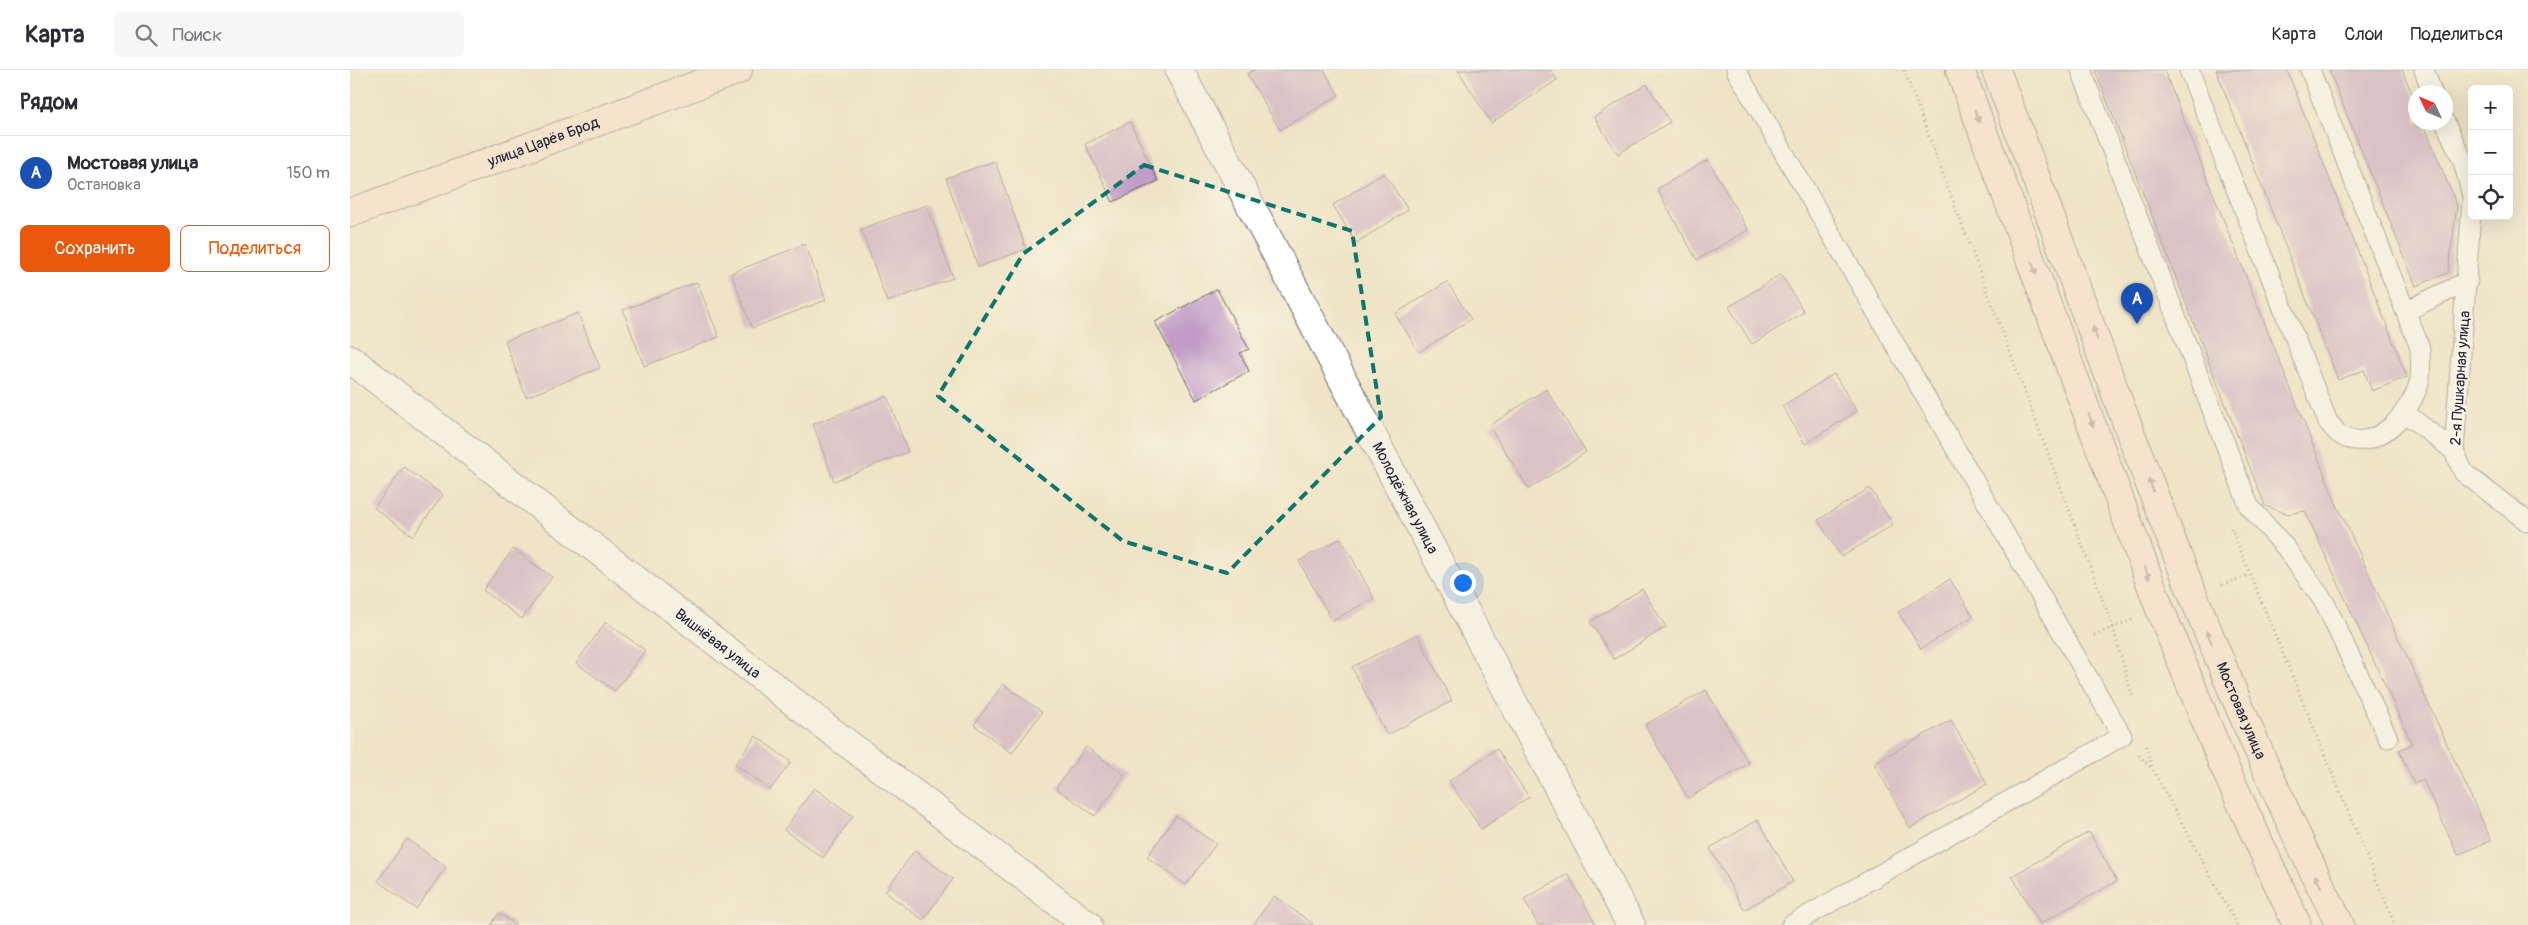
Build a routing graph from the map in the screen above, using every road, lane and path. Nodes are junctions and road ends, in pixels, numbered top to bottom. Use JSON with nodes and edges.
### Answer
{"nodes":[{"id":1,"x":738,"y":70,"type":"edge"},
{"id":2,"x":1179,"y":70,"type":"edge"},
{"id":3,"x":1736,"y":70,"type":"edge"},
{"id":4,"x":1904,"y":70,"type":"edge"},
{"id":5,"x":1960,"y":70,"type":"edge"},
{"id":6,"x":1996,"y":70,"type":"edge"},
{"id":7,"x":2081,"y":70,"type":"edge"},
{"id":8,"x":2189,"y":70,"type":"edge"},
{"id":9,"x":2310,"y":70,"type":"edge"},
{"id":10,"x":2424,"y":70,"type":"edge"},
{"id":11,"x":2431,"y":70,"type":"edge"},
{"id":12,"x":2430,"y":85,"type":"edge"},
{"id":13,"x":2432,"y":85,"type":"edge"},
{"id":14,"x":2449,"y":130,"type":"edge"},
{"id":15,"x":2468,"y":182,"type":"edge"},
{"id":16,"x":350,"y":213,"type":"edge"},
{"id":17,"x":2471,"y":220,"type":"edge"},
{"id":18,"x":2468,"y":281,"type":"junction"},
{"id":19,"x":2406,"y":311,"type":"junction"},
{"id":20,"x":350,"y":359,"type":"edge"},
{"id":21,"x":2404,"y":412,"type":"junction"},
{"id":22,"x":2454,"y":451,"type":"junction"},
{"id":23,"x":2528,"y":522,"type":"edge"},
{"id":24,"x":2134,"y":704,"type":"dead end"},
{"id":25,"x":2388,"y":738,"type":"dead end"},
{"id":26,"x":2145,"y":742,"type":"dead end"},
{"id":27,"x":1088,"y":925,"type":"edge"},
{"id":28,"x":1630,"y":925,"type":"edge"},
{"id":29,"x":1791,"y":925,"type":"edge"},
{"id":30,"x":2237,"y":925,"type":"edge"},
{"id":31,"x":2297,"y":925,"type":"edge"},
{"id":32,"x":2340,"y":925,"type":"edge"}],
"edges":[{"from":1,"to":16,"type":"main road","name":"улица Царёв Брод"},
{"from":2,"to":28,"type":"street","name":"Молодёжная улица"},
{"from":3,"to":29,"type":"lane"},
{"from":4,"to":24,"type":"path"},
{"from":5,"to":31,"type":"main road","one_way":true},
{"from":32,"to":6,"type":"main road","name":"Мостовая улица","one_way":true},
{"from":7,"to":25,"type":"lane"},
{"from":8,"to":21,"type":"lane"},
{"from":9,"to":19,"type":"lane"},
{"from":10,"to":12,"type":"lane"},
{"from":11,"to":13,"type":"lane"},
{"from":14,"to":15,"type":"lane","name":"2-я Пушкарная улица"},
{"from":17,"to":18,"type":"lane","name":"2-я Пушкарная улица"},
{"from":18,"to":19,"type":"lane"},
{"from":18,"to":22,"type":"lane","name":"2-я Пушкарная улица"},
{"from":19,"to":21,"type":"lane"},
{"from":20,"to":27,"type":"street","name":"Вишнёвая улица"},
{"from":21,"to":22,"type":"lane"},
{"from":22,"to":23,"type":"lane","name":"2-я Пушкарная улица"},
{"from":26,"to":30,"type":"path"}]}
